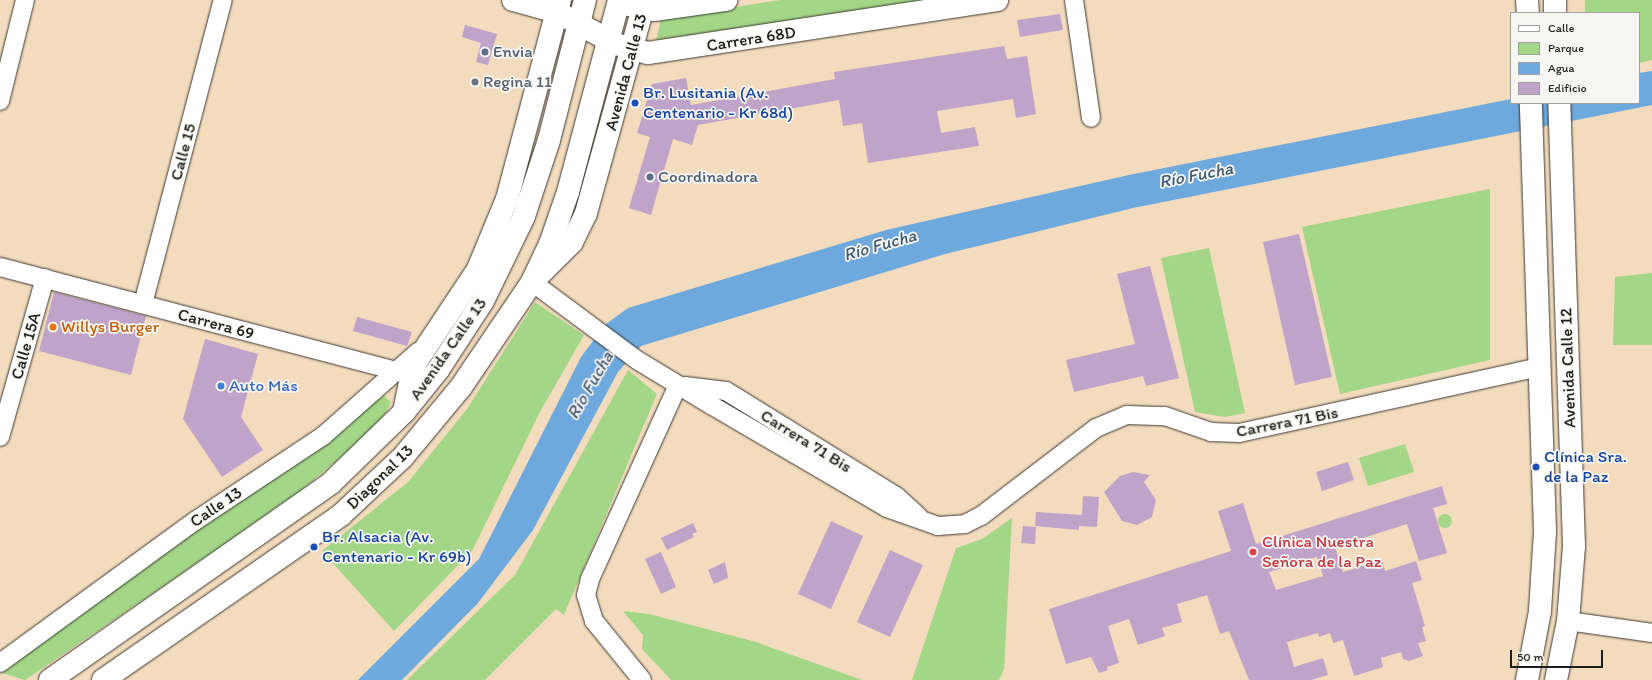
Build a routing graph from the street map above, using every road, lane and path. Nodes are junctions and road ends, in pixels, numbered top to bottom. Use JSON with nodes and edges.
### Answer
{"nodes":[{"id":1,"x":25,"y":0,"type":"edge"},
{"id":2,"x":223,"y":0,"type":"edge"},
{"id":3,"x":513,"y":0,"type":"edge"},
{"id":4,"x":585,"y":0,"type":"edge"},
{"id":5,"x":619,"y":0,"type":"edge"},
{"id":6,"x":726,"y":0,"type":"edge"},
{"id":7,"x":997,"y":0,"type":"edge"},
{"id":8,"x":1074,"y":0,"type":"edge"},
{"id":9,"x":1527,"y":0,"type":"edge"},
{"id":10,"x":1555,"y":0,"type":"edge"},
{"id":11,"x":644,"y":5,"type":"edge"},
{"id":12,"x":558,"y":6,"type":"edge"},
{"id":13,"x":1528,"y":12,"type":"edge"},
{"id":14,"x":1556,"y":12,"type":"edge"},
{"id":15,"x":579,"y":24,"type":"junction"},
{"id":16,"x":608,"y":40,"type":"junction"},
{"id":17,"x":632,"y":50,"type":"junction"},
{"id":18,"x":0,"y":101,"type":"edge"},
{"id":19,"x":1531,"y":104,"type":"edge"},
{"id":20,"x":1559,"y":104,"type":"edge"},
{"id":21,"x":1092,"y":118,"type":"dead end"},
{"id":22,"x":486,"y":250,"type":"junction"},
{"id":23,"x":0,"y":267,"type":"edge"},
{"id":24,"x":45,"y":278,"type":"junction"},
{"id":25,"x":532,"y":282,"type":"junction"},
{"id":26,"x":483,"y":301,"type":"junction"},
{"id":27,"x":143,"y":304,"type":"junction"},
{"id":28,"x":1540,"y":366,"type":"junction"},
{"id":29,"x":404,"y":373,"type":"junction"},
{"id":30,"x":678,"y":385,"type":"junction"},
{"id":31,"x":404,"y":412,"type":"junction"},
{"id":32,"x":0,"y":437,"type":"edge"},
{"id":33,"x":1568,"y":621,"type":"junction"},
{"id":34,"x":1652,"y":633,"type":"edge"},
{"id":35,"x":628,"y":661,"type":"junction"},
{"id":36,"x":0,"y":663,"type":"edge"},
{"id":37,"x":50,"y":680,"type":"edge"},
{"id":38,"x":103,"y":680,"type":"edge"},
{"id":39,"x":642,"y":680,"type":"edge"},
{"id":40,"x":652,"y":680,"type":"edge"},
{"id":41,"x":1527,"y":680,"type":"edge"},
{"id":42,"x":1556,"y":680,"type":"edge"}],
"edges":[{"from":1,"to":18,"type":"street"},
{"from":2,"to":27,"type":"street","name":"Calle 15"},
{"from":3,"to":12,"type":"main road","name":"Carrera 68D"},
{"from":4,"to":15,"type":"main road","name":"Avenida Calle 13"},
{"from":5,"to":11,"type":"main road"},
{"from":5,"to":16,"type":"main road","name":"Avenida Calle 13"},
{"from":6,"to":11,"type":"main road"},
{"from":7,"to":17,"type":"main road","name":"Carrera 68D"},
{"from":8,"to":21,"type":"street"},
{"from":9,"to":13,"type":"main road"},
{"from":10,"to":14,"type":"main road"},
{"from":11,"to":17,"type":"main road","name":"Avenida Calle 13"},
{"from":12,"to":15,"type":"main road","name":"Carrera 68D"},
{"from":12,"to":22,"type":"main road","name":"Avenida Calle 13"},
{"from":15,"to":16,"type":"main road","name":"Carrera 68D"},
{"from":15,"to":26,"type":"main road","name":"Avenida Calle 13"},
{"from":16,"to":17,"type":"main road","name":"Carrera 68D"},
{"from":16,"to":25,"type":"main road","name":"Avenida Calle 13"},
{"from":17,"to":25,"type":"main road","name":"Avenida Calle 13"},
{"from":19,"to":28,"type":"main road","name":"Avenida Calle 12"},
{"from":20,"to":33,"type":"main road","name":"Avenida Calle 12"},
{"from":22,"to":26,"type":"main road"},
{"from":22,"to":29,"type":"main road","name":"Avenida Calle 13"},
{"from":23,"to":24,"type":"street","name":"Carrera 69"},
{"from":24,"to":27,"type":"street","name":"Carrera 69"},
{"from":24,"to":32,"type":"street","name":"Calle 15A"},
{"from":25,"to":30,"type":"street","name":"Carrera 71 Bis"},
{"from":25,"to":38,"type":"main road","name":"Diagonal 13"},
{"from":26,"to":31,"type":"main road","name":"Avenida Calle 13"},
{"from":27,"to":29,"type":"street","name":"Carrera 69"},
{"from":28,"to":30,"type":"street","name":"Carrera 71 Bis"},
{"from":28,"to":41,"type":"main road","name":"Avenida Calle 12"},
{"from":29,"to":31,"type":"main road","name":"Avenida Calle 13"},
{"from":29,"to":36,"type":"street","name":"Calle 13"},
{"from":30,"to":35,"type":"street"},
{"from":31,"to":37,"type":"main road","name":"Diagonal 13"},
{"from":33,"to":34,"type":"street"},
{"from":33,"to":42,"type":"main road","name":"Avenida Calle 12"},
{"from":35,"to":39,"type":"street"},
{"from":35,"to":40,"type":"street"}]}
